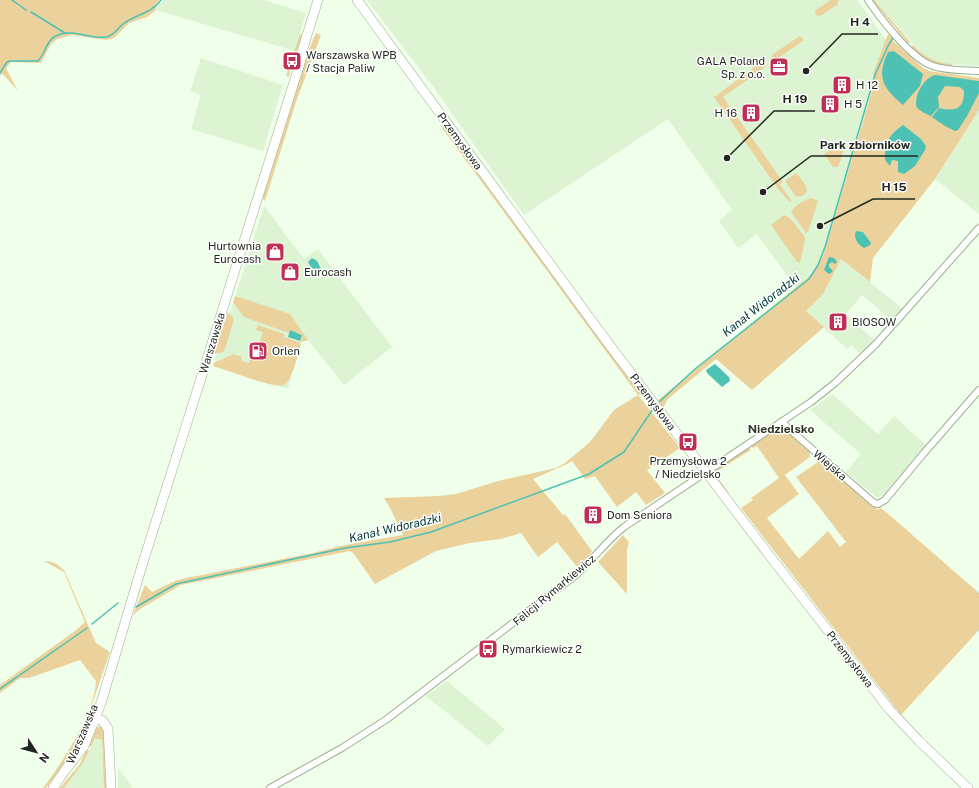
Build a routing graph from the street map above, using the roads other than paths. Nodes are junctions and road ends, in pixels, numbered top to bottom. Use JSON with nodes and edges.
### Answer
{"nodes":[{"id":1,"x":318,"y":0,"type":"edge"},
{"id":2,"x":324,"y":0,"type":"edge"},
{"id":3,"x":357,"y":0,"type":"edge"},
{"id":4,"x":868,"y":0,"type":"edge"},
{"id":5,"x":301,"y":60,"type":"junction"},
{"id":6,"x":979,"y":71,"type":"edge"},
{"id":7,"x":978,"y":232,"type":"edge"},
{"id":8,"x":979,"y":390,"type":"edge"},
{"id":9,"x":782,"y":421,"type":"junction"},
{"id":10,"x":707,"y":472,"type":"junction"},
{"id":11,"x":94,"y":716,"type":"junction"},
{"id":12,"x":53,"y":788,"type":"edge"},
{"id":13,"x":111,"y":788,"type":"edge"},
{"id":14,"x":270,"y":788,"type":"edge"},
{"id":15,"x":968,"y":788,"type":"edge"}],
"edges":[{"from":1,"to":5,"type":"street","name":"Warszawska"},
{"from":2,"to":5,"type":"street","name":"Warszawska"},
{"from":3,"to":10,"type":"street","name":"Przemysłowa"},
{"from":4,"to":6,"type":"street"},
{"from":5,"to":11,"type":"street","name":"Warszawska"},
{"from":7,"to":9,"type":"street","name":"Felicji Rymarkiewicz"},
{"from":8,"to":9,"type":"street","name":"Wiejska"},
{"from":9,"to":10,"type":"street","name":"Felicji Rymarkiewicz"},
{"from":10,"to":14,"type":"street","name":"Felicji Rymarkiewicz"},
{"from":10,"to":15,"type":"street","name":"Przemysłowa"},
{"from":11,"to":12,"type":"street","name":"Warszawska"},
{"from":11,"to":13,"type":"street"}]}
